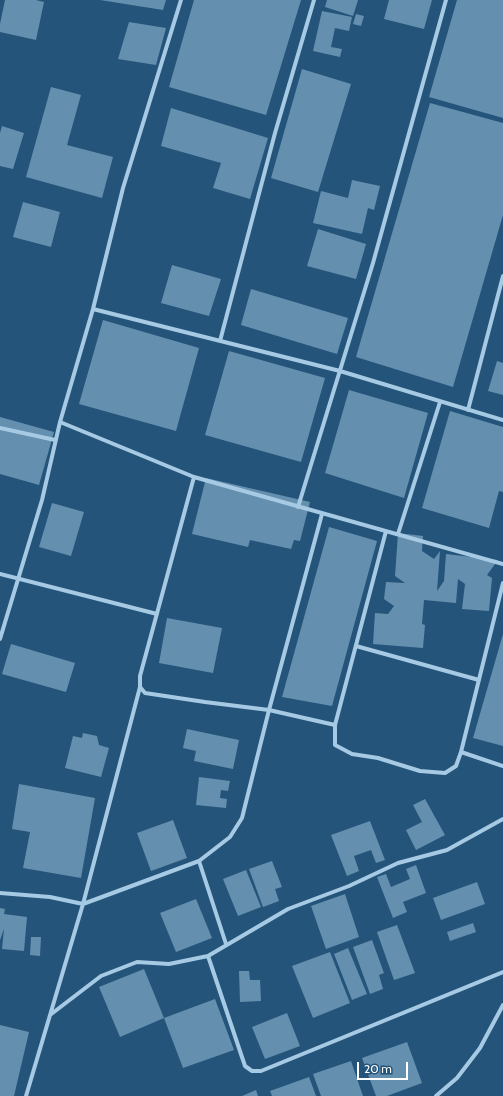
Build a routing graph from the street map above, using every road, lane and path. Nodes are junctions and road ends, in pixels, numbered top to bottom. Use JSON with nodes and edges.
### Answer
{"nodes":[{"id":1,"x":181,"y":0,"type":"edge"},
{"id":2,"x":314,"y":0,"type":"edge"},
{"id":3,"x":446,"y":0,"type":"edge"},
{"id":4,"x":503,"y":276,"type":"edge"},
{"id":5,"x":93,"y":309,"type":"junction"},
{"id":6,"x":220,"y":341,"type":"junction"},
{"id":7,"x":340,"y":371,"type":"junction"},
{"id":8,"x":440,"y":402,"type":"junction"},
{"id":9,"x":468,"y":410,"type":"junction"},
{"id":10,"x":503,"y":420,"type":"edge"},
{"id":11,"x":60,"y":422,"type":"junction"},
{"id":12,"x":0,"y":428,"type":"edge"},
{"id":13,"x":56,"y":440,"type":"junction"},
{"id":14,"x":194,"y":476,"type":"junction"},
{"id":15,"x":298,"y":507,"type":"junction"},
{"id":16,"x":322,"y":514,"type":"junction"},
{"id":17,"x":386,"y":531,"type":"junction"},
{"id":18,"x":398,"y":534,"type":"junction"},
{"id":19,"x":503,"y":564,"type":"edge"},
{"id":20,"x":0,"y":574,"type":"edge"},
{"id":21,"x":18,"y":579,"type":"junction"},
{"id":22,"x":503,"y":583,"type":"edge"},
{"id":23,"x":157,"y":614,"type":"junction"},
{"id":24,"x":0,"y":638,"type":"edge"},
{"id":25,"x":356,"y":646,"type":"junction"},
{"id":26,"x":479,"y":680,"type":"junction"},
{"id":27,"x":140,"y":687,"type":"junction"},
{"id":28,"x":269,"y":710,"type":"junction"},
{"id":29,"x":335,"y":725,"type":"junction"},
{"id":30,"x":461,"y":752,"type":"junction"},
{"id":31,"x":503,"y":766,"type":"edge"},
{"id":32,"x":503,"y":819,"type":"edge"},
{"id":33,"x":199,"y":861,"type":"junction"},
{"id":34,"x":0,"y":893,"type":"edge"},
{"id":35,"x":83,"y":904,"type":"junction"},
{"id":36,"x":226,"y":944,"type":"junction"},
{"id":37,"x":208,"y":956,"type":"junction"},
{"id":38,"x":503,"y":972,"type":"edge"},
{"id":39,"x":503,"y":1005,"type":"edge"},
{"id":40,"x":50,"y":1015,"type":"junction"},
{"id":41,"x":26,"y":1096,"type":"edge"},
{"id":42,"x":436,"y":1096,"type":"edge"}],
"edges":[{"from":1,"to":5,"type":"street"},
{"from":2,"to":6,"type":"street"},
{"from":3,"to":7,"type":"street"},
{"from":4,"to":9,"type":"street"},
{"from":5,"to":6,"type":"street"},
{"from":5,"to":11,"type":"street"},
{"from":6,"to":7,"type":"street"},
{"from":7,"to":8,"type":"street"},
{"from":7,"to":15,"type":"street"},
{"from":8,"to":9,"type":"street"},
{"from":8,"to":18,"type":"street"},
{"from":9,"to":10,"type":"street"},
{"from":11,"to":13,"type":"street"},
{"from":11,"to":14,"type":"street"},
{"from":12,"to":13,"type":"street"},
{"from":13,"to":21,"type":"street"},
{"from":14,"to":15,"type":"street"},
{"from":14,"to":23,"type":"street"},
{"from":15,"to":16,"type":"street"},
{"from":16,"to":17,"type":"street"},
{"from":16,"to":28,"type":"street"},
{"from":17,"to":18,"type":"street"},
{"from":17,"to":25,"type":"street"},
{"from":18,"to":19,"type":"street"},
{"from":20,"to":21,"type":"street"},
{"from":21,"to":23,"type":"street"},
{"from":21,"to":24,"type":"street"},
{"from":22,"to":26,"type":"street"},
{"from":23,"to":27,"type":"street"},
{"from":25,"to":26,"type":"street"},
{"from":25,"to":29,"type":"street"},
{"from":26,"to":30,"type":"street"},
{"from":27,"to":28,"type":"street"},
{"from":27,"to":35,"type":"street"},
{"from":28,"to":29,"type":"street"},
{"from":28,"to":33,"type":"street"},
{"from":29,"to":30,"type":"street"},
{"from":30,"to":31,"type":"street"},
{"from":32,"to":36,"type":"street"},
{"from":33,"to":35,"type":"street"},
{"from":33,"to":36,"type":"street"},
{"from":34,"to":35,"type":"street"},
{"from":35,"to":40,"type":"street"},
{"from":36,"to":37,"type":"street"},
{"from":37,"to":38,"type":"street"},
{"from":37,"to":40,"type":"street"},
{"from":39,"to":42,"type":"street"},
{"from":40,"to":41,"type":"street"}]}
